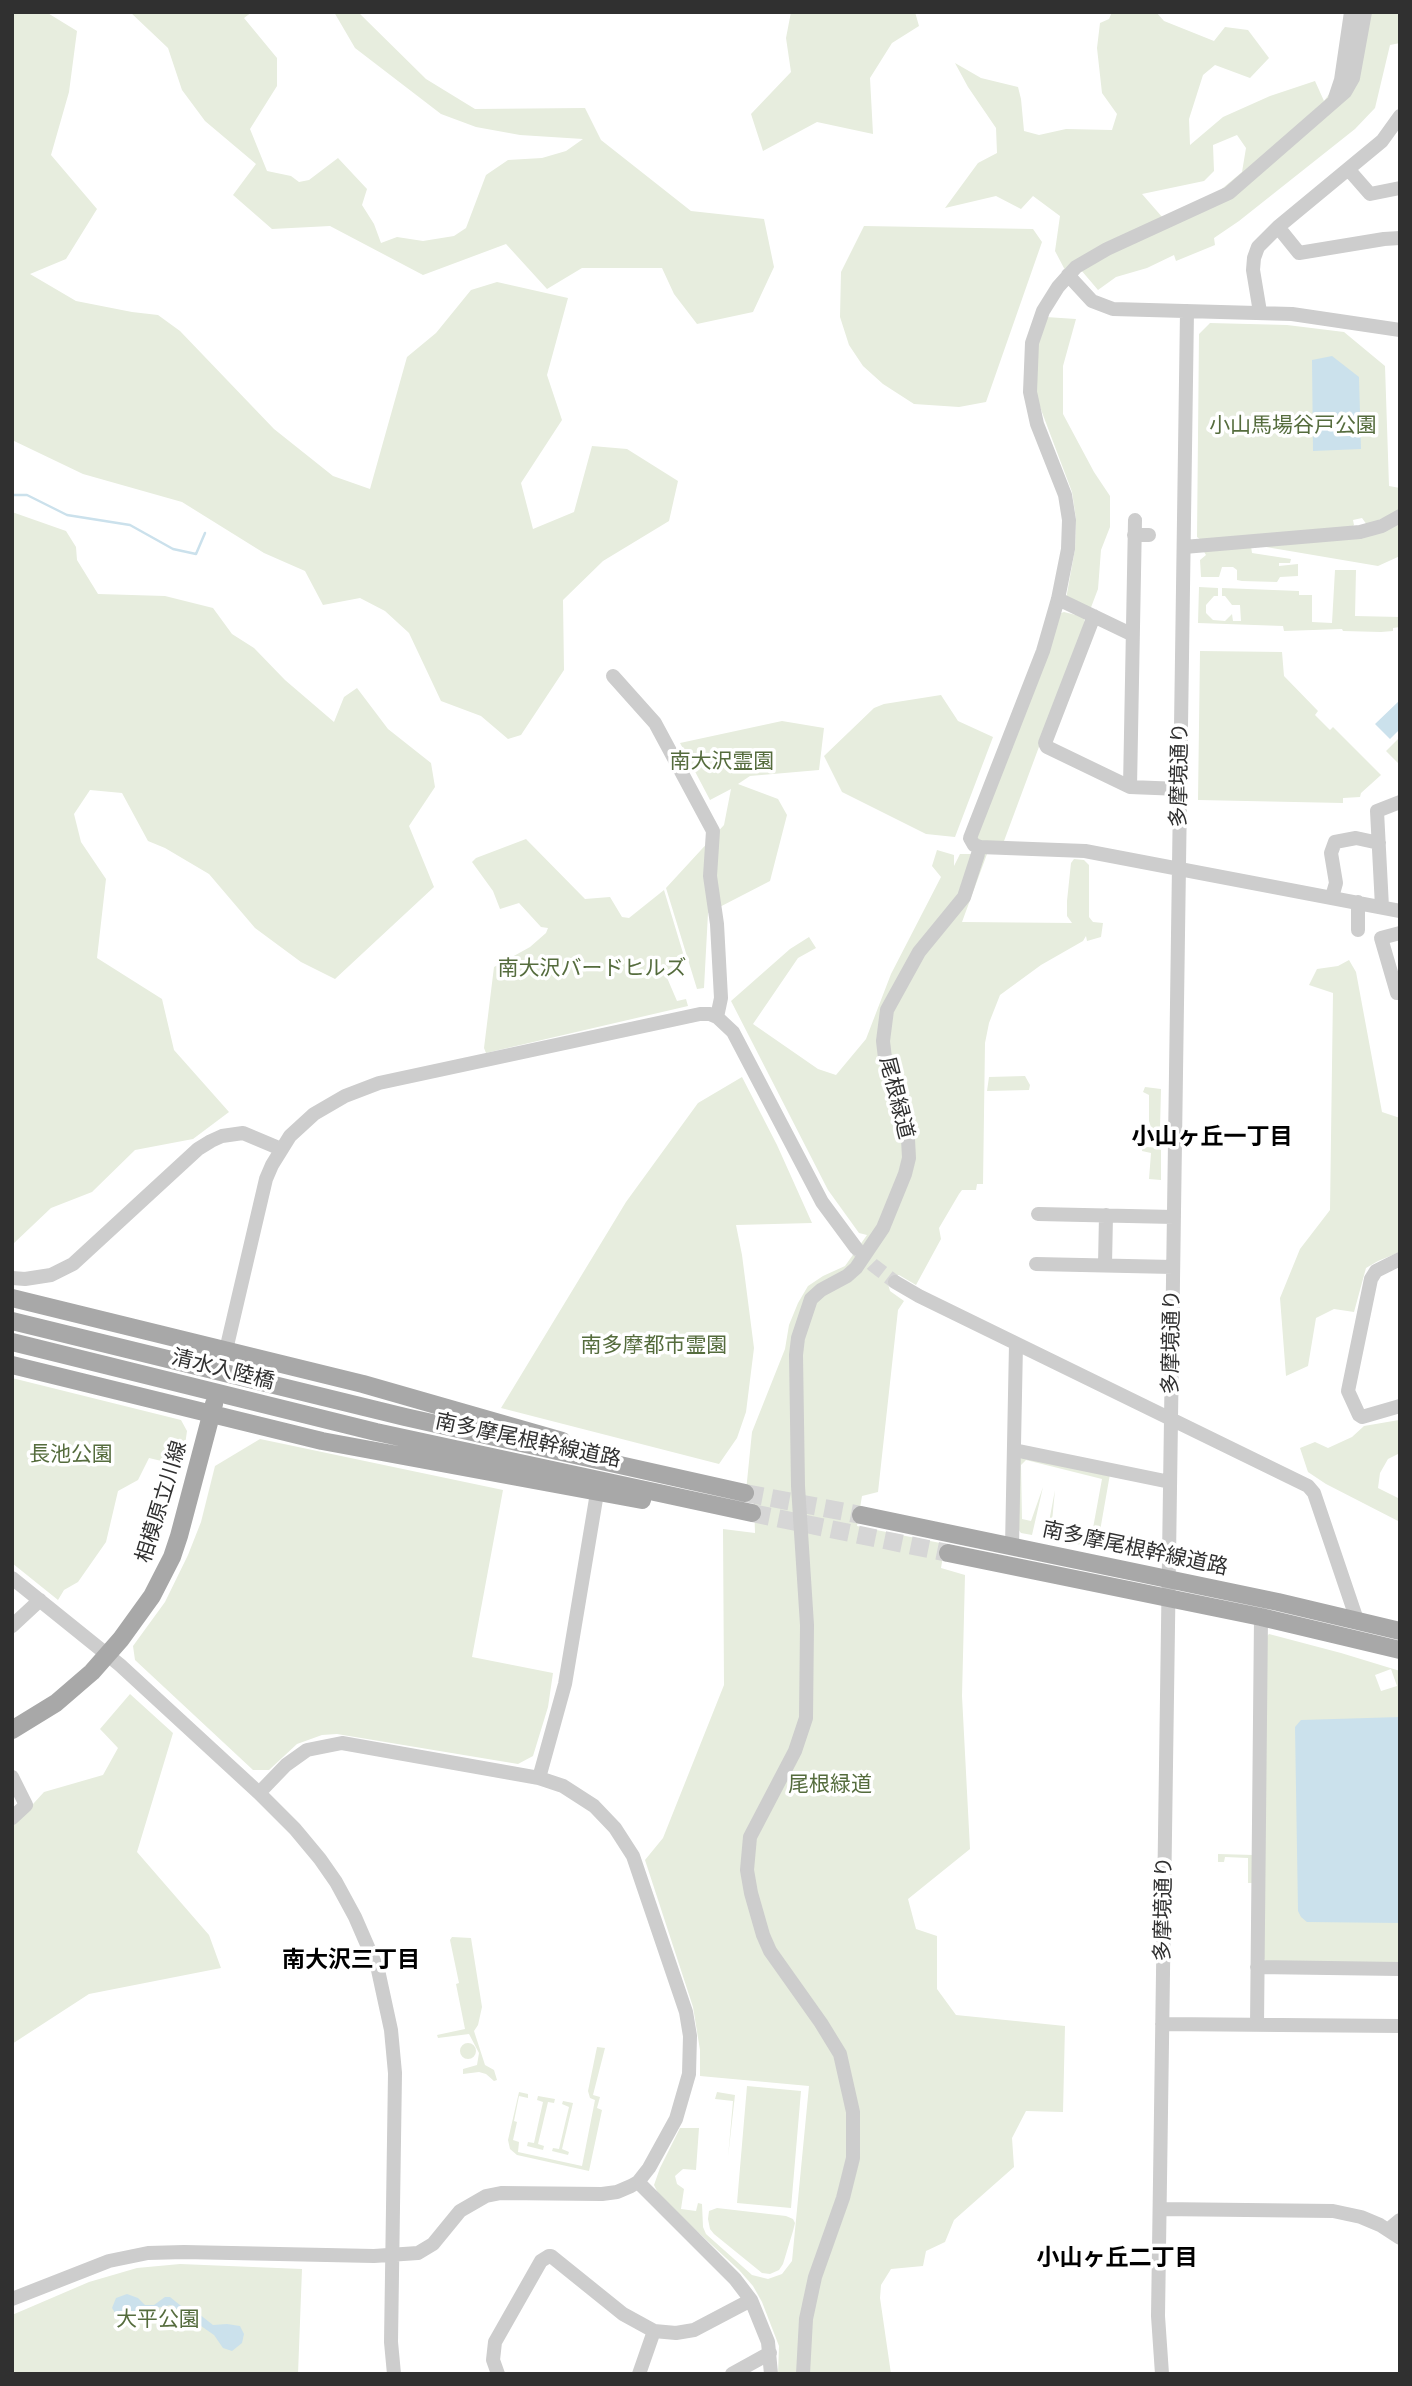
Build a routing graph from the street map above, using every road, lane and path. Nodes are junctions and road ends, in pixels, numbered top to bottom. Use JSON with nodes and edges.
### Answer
{"nodes":[{"id":1,"x":1352,"y":12,"type":"edge"},
{"id":2,"x":1365,"y":12,"type":"edge"},
{"id":3,"x":1353,"y":42,"type":"junction"},
{"id":4,"x":1400,"y":116,"type":"edge"},
{"id":5,"x":1349,"y":170,"type":"junction"},
{"id":6,"x":1400,"y":188,"type":"edge"},
{"id":7,"x":1278,"y":227,"type":"junction"},
{"id":8,"x":1400,"y":238,"type":"edge"},
{"id":9,"x":1068,"y":275,"type":"junction"},
{"id":10,"x":1187,"y":311,"type":"junction"},
{"id":11,"x":1260,"y":312,"type":"junction"},
{"id":12,"x":1400,"y":330,"type":"edge"},
{"id":13,"x":1400,"y":516,"type":"edge"},
{"id":14,"x":1139,"y":530,"type":"dead end"},
{"id":15,"x":1184,"y":547,"type":"junction"},
{"id":16,"x":1058,"y":599,"type":"junction"},
{"id":17,"x":1094,"y":616,"type":"junction"},
{"id":18,"x":1133,"y":635,"type":"junction"},
{"id":19,"x":614,"y":676,"type":"dead end"},
{"id":20,"x":1130,"y":788,"type":"junction"},
{"id":21,"x":1180,"y":789,"type":"junction"},
{"id":22,"x":1400,"y":802,"type":"edge"},
{"id":23,"x":1379,"y":843,"type":"junction"},
{"id":24,"x":979,"y":850,"type":"junction"},
{"id":25,"x":1179,"y":868,"type":"junction"},
{"id":26,"x":1332,"y":897,"type":"junction"},
{"id":27,"x":1358,"y":902,"type":"junction"},
{"id":28,"x":1382,"y":907,"type":"junction"},
{"id":29,"x":1400,"y":911,"type":"edge"},
{"id":30,"x":1358,"y":930,"type":"dead end"},
{"id":31,"x":1400,"y":933,"type":"edge"},
{"id":32,"x":1400,"y":993,"type":"edge"},
{"id":33,"x":717,"y":1017,"type":"junction"},
{"id":34,"x":281,"y":1149,"type":"junction"},
{"id":35,"x":1106,"y":1215,"type":"junction"},
{"id":36,"x":1174,"y":1217,"type":"junction"},
{"id":37,"x":1046,"y":1218,"type":"dead end"},
{"id":38,"x":856,"y":1248,"type":"tunnel mouth"},
{"id":39,"x":1400,"y":1259,"type":"edge"},
{"id":40,"x":1045,"y":1260,"type":"dead end"},
{"id":41,"x":1105,"y":1265,"type":"junction"},
{"id":42,"x":1173,"y":1267,"type":"junction"},
{"id":43,"x":12,"y":1278,"type":"edge"},
{"id":44,"x":895,"y":1282,"type":"tunnel mouth"},
{"id":45,"x":12,"y":1298,"type":"edge"},
{"id":46,"x":12,"y":1321,"type":"edge"},
{"id":47,"x":12,"y":1342,"type":"edge"},
{"id":48,"x":1016,"y":1344,"type":"junction"},
{"id":49,"x":226,"y":1350,"type":"junction"},
{"id":50,"x":12,"y":1365,"type":"edge"},
{"id":51,"x":299,"y":1391,"type":"joint"},
{"id":52,"x":1400,"y":1406,"type":"edge"},
{"id":53,"x":295,"y":1411,"type":"joint"},
{"id":54,"x":212,"y":1413,"type":"junction"},
{"id":55,"x":1171,"y":1418,"type":"junction"},
{"id":56,"x":1014,"y":1450,"type":"junction"},
{"id":57,"x":1170,"y":1482,"type":"junction"},
{"id":58,"x":706,"y":1484,"type":"junction"},
{"id":59,"x":597,"y":1493,"type":"junction"},
{"id":60,"x":746,"y":1493,"type":"tunnel mouth"},
{"id":61,"x":861,"y":1515,"type":"tunnel mouth"},
{"id":62,"x":1012,"y":1546,"type":"junction"},
{"id":63,"x":948,"y":1553,"type":"tunnel mouth"},
{"id":64,"x":12,"y":1578,"type":"edge"},
{"id":65,"x":1168,"y":1578,"type":"junction"},
{"id":66,"x":1168,"y":1598,"type":"junction"},
{"id":67,"x":40,"y":1600,"type":"junction"},
{"id":68,"x":1261,"y":1617,"type":"junction"},
{"id":69,"x":1357,"y":1619,"type":"junction"},
{"id":70,"x":12,"y":1626,"type":"edge"},
{"id":71,"x":1400,"y":1631,"type":"edge"},
{"id":72,"x":1368,"y":1642,"type":"junction"},
{"id":73,"x":1400,"y":1650,"type":"edge"},
{"id":74,"x":108,"y":1655,"type":"junction"},
{"id":75,"x":1400,"y":1662,"type":"edge"},
{"id":76,"x":12,"y":1730,"type":"edge"},
{"id":77,"x":12,"y":1777,"type":"edge"},
{"id":78,"x":539,"y":1778,"type":"junction"},
{"id":79,"x":259,"y":1793,"type":"junction"},
{"id":80,"x":12,"y":1818,"type":"edge"},
{"id":81,"x":1257,"y":1967,"type":"junction"},
{"id":82,"x":1400,"y":1969,"type":"edge"},
{"id":83,"x":1162,"y":2024,"type":"junction"},
{"id":84,"x":1257,"y":2025,"type":"junction"},
{"id":85,"x":1400,"y":2026,"type":"edge"},
{"id":86,"x":638,"y":2182,"type":"junction"},
{"id":87,"x":1160,"y":2209,"type":"junction"},
{"id":88,"x":1400,"y":2220,"type":"edge"},
{"id":89,"x":1394,"y":2234,"type":"edge"},
{"id":90,"x":392,"y":2256,"type":"junction"},
{"id":91,"x":12,"y":2299,"type":"edge"},
{"id":92,"x":751,"y":2300,"type":"junction"},
{"id":93,"x":654,"y":2331,"type":"junction"},
{"id":94,"x":770,"y":2353,"type":"junction"},
{"id":95,"x":394,"y":2374,"type":"edge"},
{"id":96,"x":498,"y":2374,"type":"edge"},
{"id":97,"x":639,"y":2374,"type":"edge"},
{"id":98,"x":732,"y":2374,"type":"edge"},
{"id":99,"x":771,"y":2374,"type":"edge"},
{"id":100,"x":803,"y":2374,"type":"edge"},
{"id":101,"x":1162,"y":2374,"type":"edge"}],
"edges":[{"from":1,"to":3,"type":"street"},
{"from":2,"to":3,"type":"street"},
{"from":3,"to":9,"type":"street"},
{"from":4,"to":5,"type":"street"},
{"from":5,"to":6,"type":"street"},
{"from":5,"to":7,"type":"street"},
{"from":7,"to":8,"type":"street"},
{"from":7,"to":11,"type":"street"},
{"from":9,"to":10,"type":"street"},
{"from":9,"to":16,"type":"street"},
{"from":10,"to":11,"type":"street"},
{"from":10,"to":15,"type":"street","name":"多摩境通り"},
{"from":11,"to":12,"type":"street"},
{"from":13,"to":15,"type":"street"},
{"from":14,"to":18,"type":"street"},
{"from":15,"to":21,"type":"street","name":"多摩境通り"},
{"from":16,"to":17,"type":"street"},
{"from":16,"to":24,"type":"street"},
{"from":17,"to":18,"type":"street"},
{"from":17,"to":20,"type":"street"},
{"from":18,"to":20,"type":"street"},
{"from":19,"to":33,"type":"street"},
{"from":20,"to":21,"type":"street"},
{"from":21,"to":25,"type":"street","name":"多摩境通り"},
{"from":22,"to":23,"type":"street"},
{"from":23,"to":26,"type":"street"},
{"from":23,"to":28,"type":"street"},
{"from":24,"to":25,"type":"street"},
{"from":24,"to":100,"type":"street","name":"尾根緑道"},
{"from":25,"to":26,"type":"street"},
{"from":25,"to":36,"type":"street","name":"多摩境通り"},
{"from":26,"to":27,"type":"street"},
{"from":27,"to":28,"type":"street"},
{"from":27,"to":30,"type":"street"},
{"from":28,"to":29,"type":"street"},
{"from":31,"to":32,"type":"street"},
{"from":33,"to":34,"type":"street"},
{"from":33,"to":38,"type":"street"},
{"from":34,"to":43,"type":"street"},
{"from":34,"to":49,"type":"street"},
{"from":35,"to":36,"type":"street"},
{"from":35,"to":37,"type":"street"},
{"from":35,"to":41,"type":"street"},
{"from":36,"to":42,"type":"street","name":"多摩境通り"},
{"from":39,"to":52,"type":"street"},
{"from":40,"to":41,"type":"street"},
{"from":41,"to":42,"type":"street"},
{"from":42,"to":55,"type":"street","name":"多摩境通り"},
{"from":44,"to":48,"type":"street"},
{"from":45,"to":49,"type":"main road"},
{"from":46,"to":51,"type":"main road","name":"清水入陸橋"},
{"from":47,"to":53,"type":"main road","name":"清水入陸橋"},
{"from":48,"to":55,"type":"street"},
{"from":48,"to":56,"type":"street"},
{"from":49,"to":54,"type":"main road","name":"相模原立川線"},
{"from":49,"to":58,"type":"main road"},
{"from":50,"to":54,"type":"main road"},
{"from":51,"to":58,"type":"main road","name":"南多摩尾根幹線道路"},
{"from":53,"to":59,"type":"main road","name":"南多摩尾根幹線道路"},
{"from":54,"to":59,"type":"main road"},
{"from":54,"to":74,"type":"main road","name":"相模原立川線"},
{"from":55,"to":57,"type":"street","name":"多摩境通り"},
{"from":55,"to":69,"type":"street"},
{"from":56,"to":57,"type":"street"},
{"from":56,"to":62,"type":"street"},
{"from":57,"to":65,"type":"street","name":"多摩境通り"},
{"from":58,"to":60,"type":"main road","name":"南多摩尾根幹線道路"},
{"from":59,"to":78,"type":"street"},
{"from":61,"to":62,"type":"main road","name":"南多摩尾根幹線道路"},
{"from":62,"to":65,"type":"main road","name":"南多摩尾根幹線道路"},
{"from":63,"to":66,"type":"main road","name":"南多摩尾根幹線道路"},
{"from":64,"to":67,"type":"street"},
{"from":65,"to":66,"type":"street","name":"多摩境通り"},
{"from":65,"to":69,"type":"main road","name":"南多摩尾根幹線道路"},
{"from":66,"to":68,"type":"main road","name":"南多摩尾根幹線道路"},
{"from":66,"to":83,"type":"street","name":"多摩境通り"},
{"from":67,"to":70,"type":"street"},
{"from":67,"to":74,"type":"street"},
{"from":68,"to":72,"type":"main road","name":"南多摩尾根幹線道路"},
{"from":68,"to":81,"type":"street"},
{"from":69,"to":71,"type":"main road","name":"南多摩尾根幹線道路"},
{"from":72,"to":73,"type":"main road","name":"南多摩尾根幹線道路"},
{"from":72,"to":75,"type":"main road"},
{"from":74,"to":76,"type":"main road","name":"相模原立川線"},
{"from":74,"to":79,"type":"street"},
{"from":77,"to":80,"type":"street"},
{"from":78,"to":79,"type":"street"},
{"from":78,"to":86,"type":"street"},
{"from":79,"to":90,"type":"street"},
{"from":81,"to":82,"type":"street"},
{"from":81,"to":84,"type":"street"},
{"from":83,"to":84,"type":"street"},
{"from":83,"to":87,"type":"street","name":"多摩境通り"},
{"from":84,"to":85,"type":"street"},
{"from":86,"to":90,"type":"street"},
{"from":86,"to":92,"type":"street"},
{"from":87,"to":89,"type":"street"},
{"from":87,"to":101,"type":"street","name":"多摩境通り"},
{"from":88,"to":89,"type":"street"},
{"from":90,"to":91,"type":"street"},
{"from":90,"to":95,"type":"street"},
{"from":92,"to":93,"type":"street"},
{"from":92,"to":94,"type":"street"},
{"from":93,"to":96,"type":"street"},
{"from":93,"to":97,"type":"street"},
{"from":94,"to":98,"type":"street"},
{"from":94,"to":99,"type":"street"}]}
